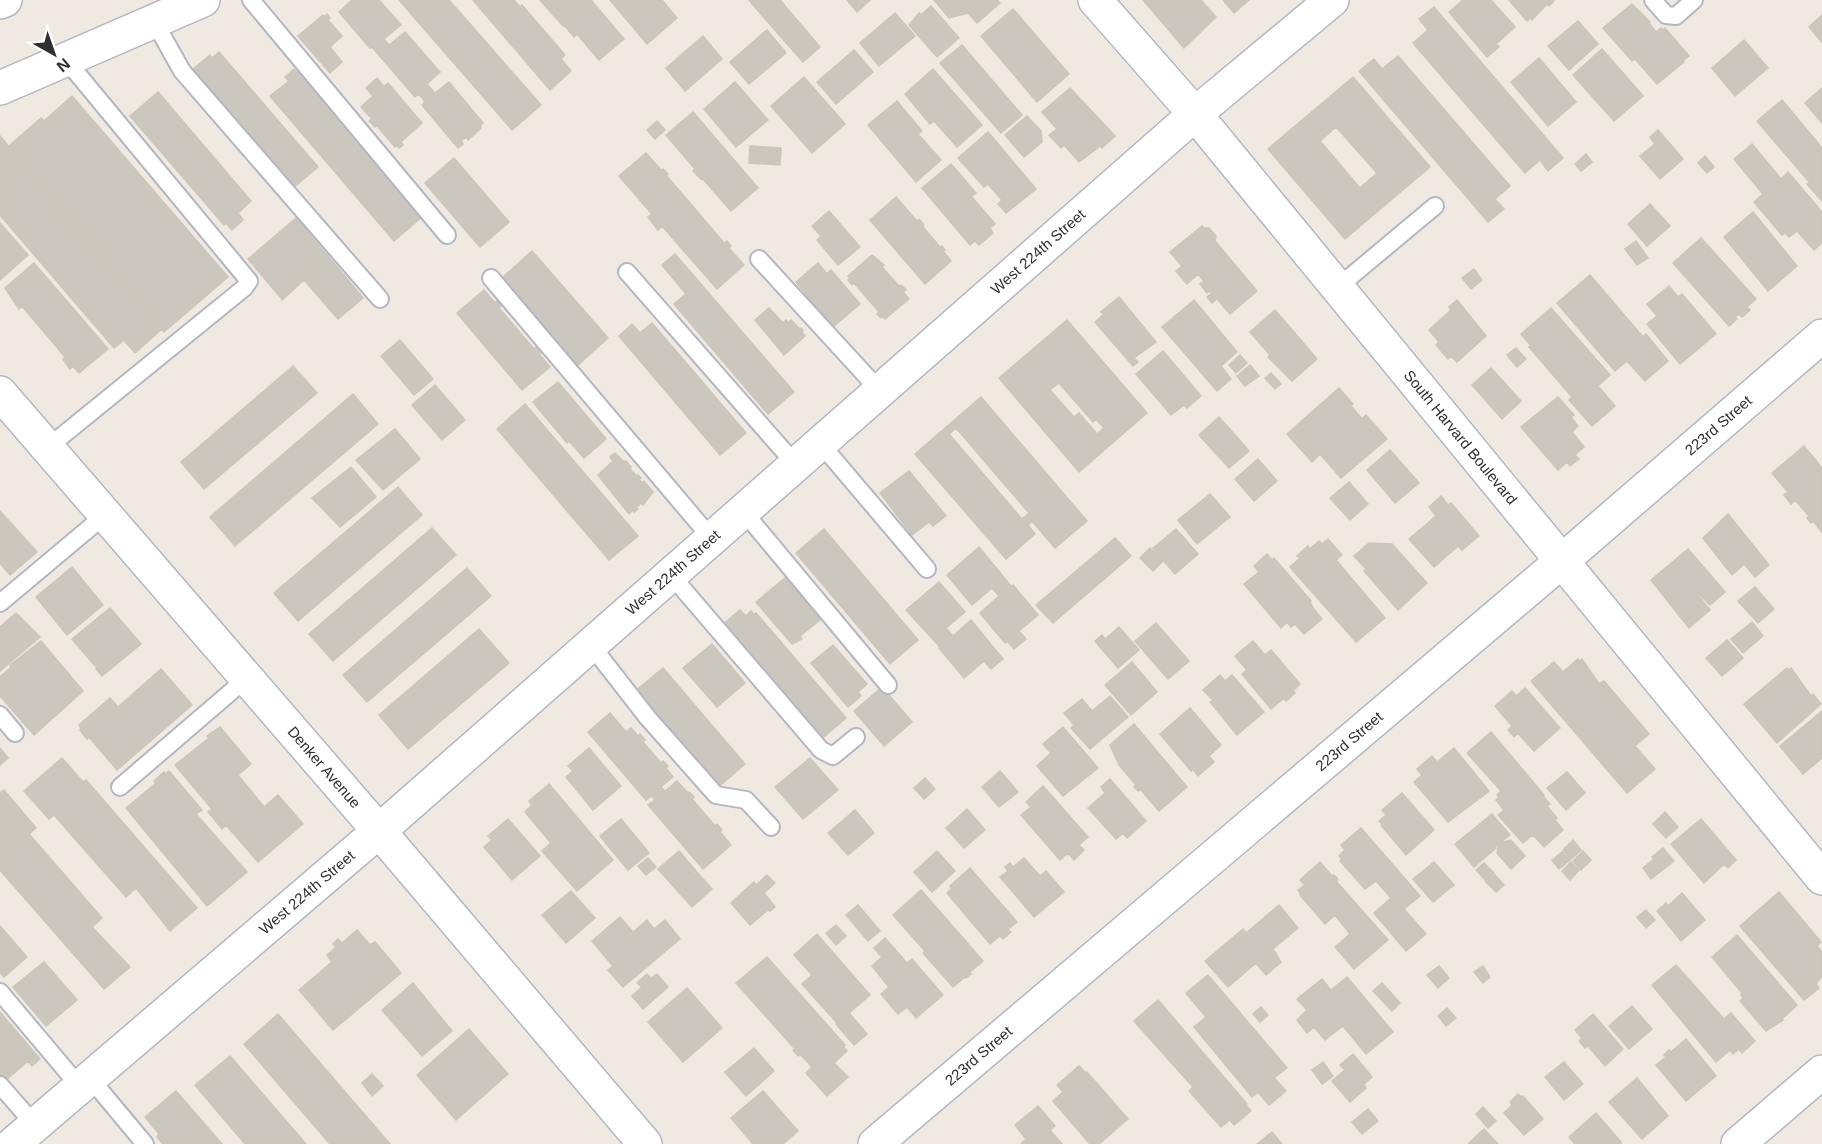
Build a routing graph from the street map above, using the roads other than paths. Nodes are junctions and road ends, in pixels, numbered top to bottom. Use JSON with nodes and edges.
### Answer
{"nodes":[{"id":1,"x":5,"y":0,"type":"edge"},
{"id":2,"x":202,"y":0,"type":"edge"},
{"id":3,"x":251,"y":0,"type":"edge"},
{"id":4,"x":1095,"y":0,"type":"edge"},
{"id":5,"x":1332,"y":0,"type":"edge"},
{"id":6,"x":1653,"y":0,"type":"edge"},
{"id":7,"x":1694,"y":0,"type":"edge"},
{"id":8,"x":0,"y":2,"type":"edge"},
{"id":9,"x":154,"y":21,"type":"junction"},
{"id":10,"x":66,"y":60,"type":"junction"},
{"id":11,"x":0,"y":88,"type":"edge"},
{"id":12,"x":1195,"y":114,"type":"junction"},
{"id":13,"x":1435,"y":206,"type":"dead end"},
{"id":14,"x":447,"y":235,"type":"dead end"},
{"id":15,"x":759,"y":259,"type":"dead end"},
{"id":16,"x":627,"y":272,"type":"dead end"},
{"id":17,"x":491,"y":278,"type":"dead end"},
{"id":18,"x":1338,"y":287,"type":"junction"},
{"id":19,"x":380,"y":299,"type":"dead end"},
{"id":20,"x":1822,"y":336,"type":"edge"},
{"id":21,"x":880,"y":391,"type":"junction"},
{"id":22,"x":4,"y":407,"type":"edge"},
{"id":23,"x":820,"y":443,"type":"junction"},
{"id":24,"x":47,"y":448,"type":"junction"},
{"id":25,"x":796,"y":465,"type":"junction"},
{"id":26,"x":743,"y":511,"type":"junction"},
{"id":27,"x":105,"y":515,"type":"junction"},
{"id":28,"x":712,"y":538,"type":"junction"},
{"id":29,"x":1563,"y":560,"type":"junction"},
{"id":30,"x":927,"y":569,"type":"dead end"},
{"id":31,"x":671,"y":575,"type":"junction"},
{"id":32,"x":0,"y":603,"type":"edge"},
{"id":33,"x":591,"y":645,"type":"junction"},
{"id":34,"x":247,"y":678,"type":"junction"},
{"id":35,"x":888,"y":686,"type":"dead end"},
{"id":36,"x":0,"y":715,"type":"edge"},
{"id":37,"x":15,"y":733,"type":"dead end"},
{"id":38,"x":856,"y":737,"type":"dead end"},
{"id":39,"x":120,"y":787,"type":"dead end"},
{"id":40,"x":771,"y":827,"type":"dead end"},
{"id":41,"x":379,"y":831,"type":"junction"},
{"id":42,"x":1822,"y":878,"type":"edge"},
{"id":43,"x":0,"y":992,"type":"edge"},
{"id":44,"x":1822,"y":1072,"type":"edge"},
{"id":45,"x":85,"y":1082,"type":"junction"},
{"id":46,"x":0,"y":1085,"type":"edge"},
{"id":47,"x":24,"y":1134,"type":"edge"},
{"id":48,"x":145,"y":1144,"type":"edge"},
{"id":49,"x":645,"y":1144,"type":"edge"},
{"id":50,"x":875,"y":1144,"type":"edge"},
{"id":51,"x":1738,"y":1144,"type":"edge"}],
"edges":[{"from":1,"to":8,"type":"street"},
{"from":2,"to":9,"type":"street"},
{"from":3,"to":14,"type":"lane"},
{"from":4,"to":12,"type":"street","name":"South Harvard Boulevard"},
{"from":5,"to":12,"type":"street","name":"West 224th Street"},
{"from":6,"to":7,"type":"lane"},
{"from":9,"to":10,"type":"street"},
{"from":9,"to":19,"type":"lane"},
{"from":10,"to":11,"type":"street"},
{"from":10,"to":24,"type":"lane"},
{"from":12,"to":18,"type":"street","name":"South Harvard Boulevard"},
{"from":12,"to":21,"type":"street","name":"West 224th Street"},
{"from":13,"to":18,"type":"lane"},
{"from":15,"to":21,"type":"lane"},
{"from":16,"to":25,"type":"lane"},
{"from":17,"to":28,"type":"lane"},
{"from":18,"to":29,"type":"street","name":"South Harvard Boulevard"},
{"from":20,"to":29,"type":"street","name":"223rd Street"},
{"from":21,"to":23,"type":"street","name":"West 224th Street"},
{"from":22,"to":24,"type":"street","name":"Denker Avenue"},
{"from":23,"to":25,"type":"street","name":"West 224th Street"},
{"from":23,"to":30,"type":"lane"},
{"from":24,"to":27,"type":"street","name":"Denker Avenue"},
{"from":25,"to":26,"type":"street","name":"West 224th Street"},
{"from":26,"to":28,"type":"street","name":"West 224th Street"},
{"from":26,"to":35,"type":"lane"},
{"from":27,"to":32,"type":"lane"},
{"from":27,"to":34,"type":"street","name":"Denker Avenue"},
{"from":28,"to":31,"type":"street","name":"West 224th Street"},
{"from":29,"to":42,"type":"street","name":"South Harvard Boulevard"},
{"from":29,"to":50,"type":"street","name":"223rd Street"},
{"from":31,"to":33,"type":"street","name":"West 224th Street"},
{"from":31,"to":38,"type":"lane"},
{"from":33,"to":40,"type":"lane"},
{"from":33,"to":41,"type":"street","name":"West 224th Street"},
{"from":34,"to":39,"type":"lane"},
{"from":34,"to":41,"type":"street","name":"Denker Avenue"},
{"from":36,"to":37,"type":"lane"},
{"from":41,"to":45,"type":"street","name":"West 224th Street"},
{"from":41,"to":49,"type":"street","name":"Denker Avenue"},
{"from":43,"to":45,"type":"lane"},
{"from":44,"to":51,"type":"street"},
{"from":45,"to":47,"type":"street","name":"West 224th Street"},
{"from":45,"to":48,"type":"lane"},
{"from":46,"to":47,"type":"lane"}]}
